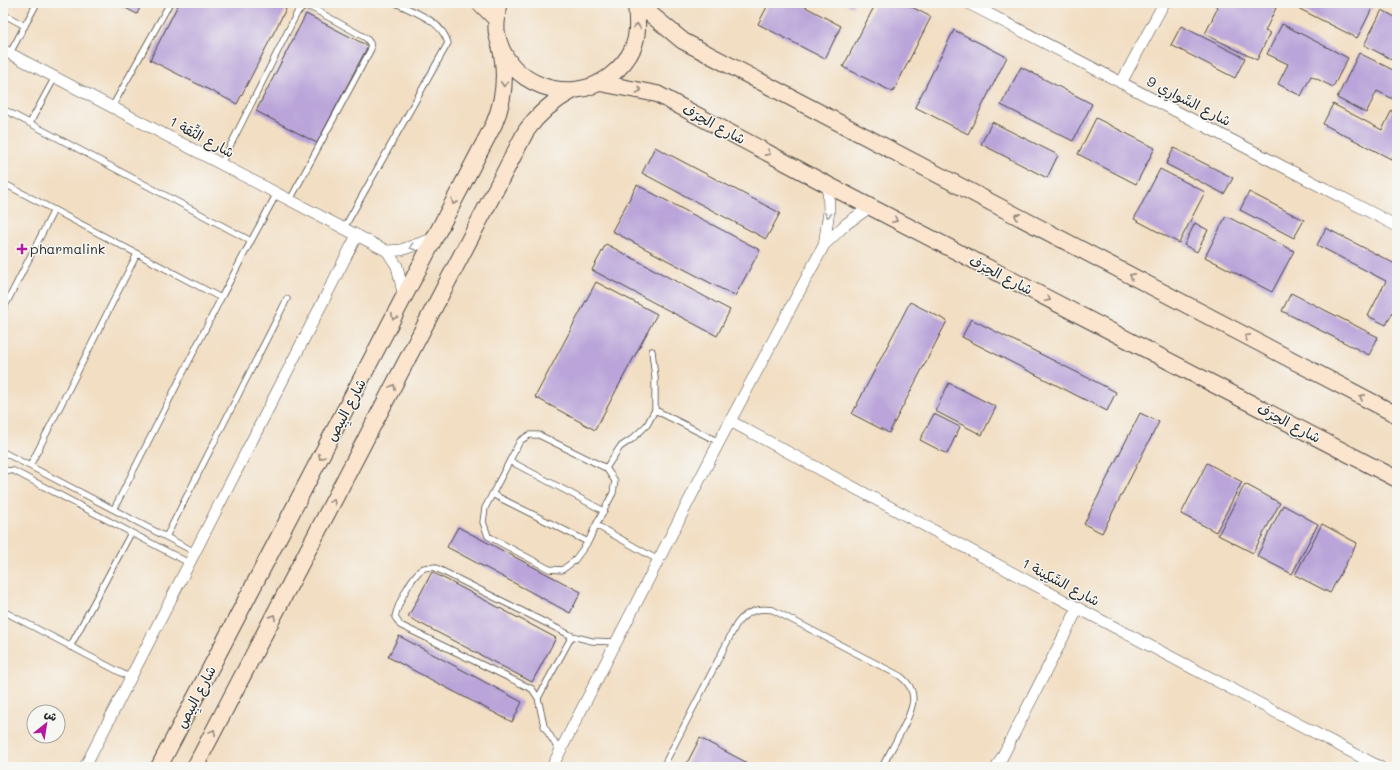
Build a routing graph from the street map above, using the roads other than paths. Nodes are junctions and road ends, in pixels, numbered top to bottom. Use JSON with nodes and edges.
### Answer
{"nodes":[{"id":1,"x":37,"y":3,"type":"edge"},
{"id":2,"x":170,"y":3,"type":"edge"},
{"id":3,"x":396,"y":3,"type":"edge"},
{"id":4,"x":480,"y":3,"type":"edge"},
{"id":5,"x":498,"y":3,"type":"edge"},
{"id":6,"x":637,"y":3,"type":"edge"},
{"id":7,"x":1164,"y":3,"type":"edge"},
{"id":8,"x":973,"y":4,"type":"edge"},
{"id":9,"x":3,"y":14,"type":"edge"},
{"id":10,"x":497,"y":20,"type":"junction"},
{"id":11,"x":25,"y":26,"type":"junction"},
{"id":12,"x":500,"y":45,"type":"junction"},
{"id":13,"x":7,"y":51,"type":"edge"},
{"id":14,"x":55,"y":77,"type":"junction"},
{"id":15,"x":600,"y":83,"type":"junction"},
{"id":16,"x":1121,"y":83,"type":"junction"},
{"id":17,"x":572,"y":91,"type":"junction"},
{"id":18,"x":112,"y":107,"type":"junction"},
{"id":19,"x":3,"y":109,"type":"edge"},
{"id":20,"x":30,"y":123,"type":"junction"},
{"id":21,"x":221,"y":164,"type":"junction"},
{"id":22,"x":3,"y":183,"type":"edge"},
{"id":23,"x":828,"y":185,"type":"junction"},
{"id":24,"x":277,"y":193,"type":"junction"},
{"id":25,"x":290,"y":200,"type":"junction"},
{"id":26,"x":870,"y":207,"type":"junction"},
{"id":27,"x":54,"y":210,"type":"junction"},
{"id":28,"x":1397,"y":226,"type":"edge"},
{"id":29,"x":344,"y":228,"type":"junction"},
{"id":30,"x":357,"y":235,"type":"junction"},
{"id":31,"x":435,"y":238,"type":"junction"},
{"id":32,"x":251,"y":241,"type":"junction"},
{"id":33,"x":824,"y":244,"type":"junction"},
{"id":34,"x":387,"y":251,"type":"junction"},
{"id":35,"x":137,"y":254,"type":"junction"},
{"id":36,"x":404,"y":297,"type":"junction"},
{"id":37,"x":221,"y":298,"type":"junction"},
{"id":38,"x":287,"y":299,"type":"dead end"},
{"id":39,"x":3,"y":310,"type":"edge"},
{"id":40,"x":652,"y":351,"type":"dead end"},
{"id":41,"x":655,"y":410,"type":"junction"},
{"id":42,"x":1396,"y":414,"type":"edge"},
{"id":43,"x":730,"y":421,"type":"junction"},
{"id":44,"x":719,"y":442,"type":"junction"},
{"id":45,"x":3,"y":452,"type":"edge"},
{"id":46,"x":510,"y":461,"type":"junction"},
{"id":47,"x":30,"y":466,"type":"junction"},
{"id":48,"x":606,"y":468,"type":"junction"},
{"id":49,"x":3,"y":470,"type":"edge"},
{"id":50,"x":1397,"y":479,"type":"edge"},
{"id":51,"x":492,"y":494,"type":"junction"},
{"id":52,"x":114,"y":509,"type":"junction"},
{"id":53,"x":604,"y":511,"type":"junction"},
{"id":54,"x":596,"y":525,"type":"junction"},
{"id":55,"x":132,"y":533,"type":"junction"},
{"id":56,"x":166,"y":537,"type":"junction"},
{"id":57,"x":588,"y":542,"type":"junction"},
{"id":58,"x":195,"y":552,"type":"junction"},
{"id":59,"x":658,"y":560,"type":"junction"},
{"id":60,"x":189,"y":563,"type":"junction"},
{"id":61,"x":1078,"y":608,"type":"junction"},
{"id":62,"x":3,"y":611,"type":"edge"},
{"id":63,"x":572,"y":636,"type":"junction"},
{"id":64,"x":616,"y":642,"type":"junction"},
{"id":65,"x":70,"y":647,"type":"junction"},
{"id":66,"x":130,"y":678,"type":"junction"},
{"id":67,"x":538,"y":698,"type":"junction"},
{"id":68,"x":560,"y":752,"type":"junction"},
{"id":69,"x":85,"y":767,"type":"edge"},
{"id":70,"x":159,"y":767,"type":"edge"},
{"id":71,"x":195,"y":767,"type":"edge"},
{"id":72,"x":552,"y":767,"type":"edge"},
{"id":73,"x":663,"y":767,"type":"edge"},
{"id":74,"x":882,"y":767,"type":"edge"},
{"id":75,"x":997,"y":767,"type":"edge"},
{"id":76,"x":1380,"y":767,"type":"edge"}],
"edges":[{"from":1,"to":11,"type":"lane"},
{"from":2,"to":18,"type":"lane"},
{"from":3,"to":29,"type":"lane"},
{"from":4,"to":10,"type":"street"},
{"from":5,"to":10,"type":"street","name":"شارع البِيص"},
{"from":15,"to":6,"type":"street","one_way":true},
{"from":42,"to":6,"type":"street","one_way":true},
{"from":7,"to":16,"type":"street"},
{"from":8,"to":16,"type":"street","name":"شارع السَّوارِي 9"},
{"from":9,"to":11,"type":"lane"},
{"from":10,"to":12,"type":"street","name":"شارع البِيص"},
{"from":11,"to":13,"type":"lane"},
{"from":12,"to":17,"type":"street"},
{"from":12,"to":31,"type":"street","name":"شارع البِيص","one_way":true},
{"from":13,"to":14,"type":"street","name":"شارع الثِّقة 1"},
{"from":14,"to":18,"type":"street","name":"شارع الثِّقة 1"},
{"from":14,"to":20,"type":"lane"},
{"from":15,"to":17,"type":"street"},
{"from":15,"to":23,"type":"street","name":"شارع الحِرَف","one_way":true},
{"from":16,"to":28,"type":"street","name":"شارع السَّوارِي 9"},
{"from":71,"to":17,"type":"street","one_way":true},
{"from":18,"to":21,"type":"street","name":"شارع الثِّقة 1"},
{"from":19,"to":20,"type":"lane"},
{"from":20,"to":32,"type":"lane"},
{"from":21,"to":24,"type":"street","name":"شارع الثِّقة 1"},
{"from":21,"to":25,"type":"lane"},
{"from":22,"to":27,"type":"lane"},
{"from":23,"to":26,"type":"street","name":"شارع الحِرَف"},
{"from":23,"to":33,"type":"street","one_way":true},
{"from":24,"to":25,"type":"street","name":"شارع الثِّقة 1"},
{"from":24,"to":32,"type":"lane"},
{"from":25,"to":29,"type":"street","name":"شارع الثِّقة 1"},
{"from":26,"to":33,"type":"street"},
{"from":26,"to":50,"type":"street","name":"شارع الحِرَف","one_way":true},
{"from":27,"to":35,"type":"lane"},
{"from":27,"to":39,"type":"lane"},
{"from":29,"to":30,"type":"street","name":"شارع الثِّقة 1"},
{"from":30,"to":34,"type":"street","name":"شارع الثِّقة 1"},
{"from":30,"to":58,"type":"street"},
{"from":31,"to":34,"type":"street","one_way":true},
{"from":31,"to":36,"type":"street","name":"شارع البِيص"},
{"from":32,"to":37,"type":"lane"},
{"from":33,"to":43,"type":"street"},
{"from":34,"to":36,"type":"street"},
{"from":35,"to":37,"type":"lane"},
{"from":35,"to":47,"type":"lane"},
{"from":36,"to":70,"type":"street","name":"شارع البِيص","one_way":true},
{"from":37,"to":52,"type":"lane"},
{"from":38,"to":56,"type":"lane"},
{"from":40,"to":41,"type":"lane"},
{"from":41,"to":44,"type":"lane"},
{"from":41,"to":48,"type":"lane"},
{"from":43,"to":44,"type":"street"},
{"from":43,"to":61,"type":"street","name":"شارع السَّكِينة 1"},
{"from":44,"to":59,"type":"street"},
{"from":45,"to":47,"type":"lane"},
{"from":46,"to":48,"type":"lane"},
{"from":46,"to":51,"type":"lane"},
{"from":46,"to":53,"type":"lane"},
{"from":47,"to":52,"type":"lane"},
{"from":48,"to":53,"type":"lane"},
{"from":49,"to":55,"type":"lane"},
{"from":51,"to":57,"type":"lane"},
{"from":51,"to":57,"type":"lane"},
{"from":52,"to":56,"type":"lane"},
{"from":53,"to":54,"type":"lane"},
{"from":54,"to":57,"type":"lane"},
{"from":54,"to":59,"type":"lane"},
{"from":55,"to":60,"type":"lane"},
{"from":55,"to":65,"type":"lane"},
{"from":56,"to":58,"type":"lane"},
{"from":58,"to":60,"type":"street"},
{"from":59,"to":64,"type":"street"},
{"from":60,"to":66,"type":"street"},
{"from":61,"to":75,"type":"street"},
{"from":61,"to":76,"type":"street","name":"شارع السَّكِينة 1"},
{"from":62,"to":65,"type":"lane"},
{"from":63,"to":64,"type":"lane"},
{"from":63,"to":67,"type":"lane"},
{"from":63,"to":67,"type":"lane"},
{"from":64,"to":68,"type":"street"},
{"from":65,"to":66,"type":"lane"},
{"from":66,"to":69,"type":"street"},
{"from":67,"to":68,"type":"lane"},
{"from":68,"to":72,"type":"street"},
{"from":73,"to":74,"type":"lane"}]}
